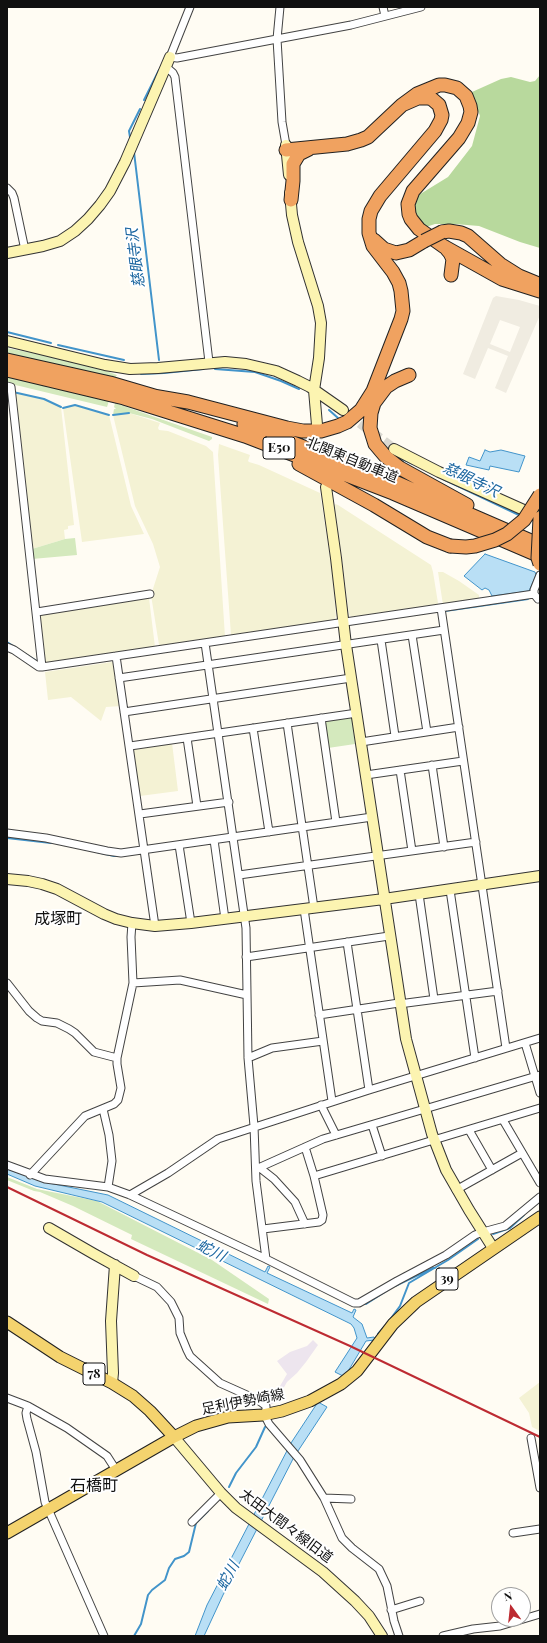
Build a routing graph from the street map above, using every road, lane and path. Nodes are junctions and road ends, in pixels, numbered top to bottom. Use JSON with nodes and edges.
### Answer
{"nodes":[{"id":1,"x":190,"y":7,"type":"edge"},
{"id":2,"x":280,"y":7,"type":"edge"},
{"id":3,"x":383,"y":7,"type":"edge"},
{"id":4,"x":421,"y":7,"type":"edge"},
{"id":5,"x":384,"y":16,"type":"junction"},
{"id":6,"x":277,"y":40,"type":"junction"},
{"id":7,"x":170,"y":57,"type":"junction"},
{"id":8,"x":166,"y":67,"type":"junction"},
{"id":9,"x":402,"y":105,"type":"junction"},
{"id":10,"x":286,"y":147,"type":"junction"},
{"id":11,"x":314,"y":147,"type":"junction"},
{"id":12,"x":7,"y":188,"type":"edge"},
{"id":13,"x":291,"y":200,"type":"junction"},
{"id":14,"x":368,"y":225,"type":"junction"},
{"id":15,"x":443,"y":246,"type":"junction"},
{"id":16,"x":25,"y":250,"type":"junction"},
{"id":17,"x":7,"y":254,"type":"edge"},
{"id":18,"x":451,"y":275,"type":"dead end"},
{"id":19,"x":540,"y":284,"type":"edge"},
{"id":20,"x":540,"y":291,"type":"edge"},
{"id":21,"x":7,"y":342,"type":"edge"},
{"id":22,"x":7,"y":360,"type":"edge"},
{"id":23,"x":209,"y":362,"type":"junction"},
{"id":24,"x":7,"y":370,"type":"edge"},
{"id":25,"x":409,"y":375,"type":"dead end"},
{"id":26,"x":7,"y":386,"type":"edge"},
{"id":27,"x":314,"y":390,"type":"junction"},
{"id":28,"x":153,"y":396,"type":"junction"},
{"id":29,"x":343,"y":410,"type":"tunnel mouth"},
{"id":30,"x":317,"y":425,"type":"tunnel mouth"},
{"id":31,"x":221,"y":428,"type":"junction"},
{"id":32,"x":394,"y":449,"type":"tunnel mouth"},
{"id":33,"x":326,"y":487,"type":"dead end"},
{"id":34,"x":540,"y":495,"type":"edge"},
{"id":35,"x":540,"y":518,"type":"edge"},
{"id":36,"x":540,"y":544,"type":"edge"},
{"id":37,"x":540,"y":556,"type":"edge"},
{"id":38,"x":540,"y":564,"type":"edge"},
{"id":39,"x":540,"y":576,"type":"edge"},
{"id":40,"x":150,"y":594,"type":"dead end"},
{"id":41,"x":441,"y":608,"type":"junction"},
{"id":42,"x":37,"y":612,"type":"junction"},
{"id":43,"x":344,"y":623,"type":"junction"},
{"id":44,"x":444,"y":630,"type":"junction"},
{"id":45,"x":412,"y":635,"type":"junction"},
{"id":46,"x":381,"y":640,"type":"junction"},
{"id":47,"x":205,"y":643,"type":"junction"},
{"id":48,"x":346,"y":645,"type":"junction"},
{"id":49,"x":7,"y":647,"type":"edge"},
{"id":50,"x":116,"y":656,"type":"junction"},
{"id":51,"x":208,"y":664,"type":"junction"},
{"id":52,"x":42,"y":667,"type":"junction"},
{"id":53,"x":119,"y":678,"type":"junction"},
{"id":54,"x":352,"y":678,"type":"junction"},
{"id":55,"x":214,"y":699,"type":"junction"},
{"id":56,"x":124,"y":712,"type":"junction"},
{"id":57,"x":357,"y":713,"type":"junction"},
{"id":58,"x":321,"y":718,"type":"junction"},
{"id":59,"x":287,"y":723,"type":"junction"},
{"id":60,"x":459,"y":726,"type":"junction"},
{"id":61,"x":253,"y":728,"type":"junction"},
{"id":62,"x":427,"y":732,"type":"junction"},
{"id":63,"x":218,"y":733,"type":"junction"},
{"id":64,"x":395,"y":736,"type":"junction"},
{"id":65,"x":187,"y":738,"type":"junction"},
{"id":66,"x":361,"y":742,"type":"junction"},
{"id":67,"x":130,"y":746,"type":"junction"},
{"id":68,"x":463,"y":760,"type":"junction"},
{"id":69,"x":432,"y":765,"type":"junction"},
{"id":70,"x":400,"y":770,"type":"junction"},
{"id":71,"x":366,"y":775,"type":"junction"},
{"id":72,"x":229,"y":802,"type":"junction"},
{"id":73,"x":197,"y":806,"type":"junction"},
{"id":74,"x":140,"y":814,"type":"junction"},
{"id":75,"x":372,"y":817,"type":"junction"},
{"id":76,"x":336,"y":822,"type":"junction"},
{"id":77,"x":302,"y":827,"type":"junction"},
{"id":78,"x":269,"y":832,"type":"junction"},
{"id":79,"x":7,"y":833,"type":"edge"},
{"id":80,"x":234,"y":837,"type":"junction"},
{"id":81,"x":214,"y":840,"type":"junction"},
{"id":82,"x":476,"y":842,"type":"junction"},
{"id":83,"x":179,"y":845,"type":"junction"},
{"id":84,"x":444,"y":847,"type":"junction"},
{"id":85,"x":145,"y":850,"type":"junction"},
{"id":86,"x":412,"y":851,"type":"junction"},
{"id":87,"x":378,"y":856,"type":"junction"},
{"id":88,"x":308,"y":866,"type":"junction"},
{"id":89,"x":239,"y":875,"type":"junction"},
{"id":90,"x":540,"y":876,"type":"edge"},
{"id":91,"x":7,"y":879,"type":"edge"},
{"id":92,"x":482,"y":885,"type":"junction"},
{"id":93,"x":450,"y":890,"type":"junction"},
{"id":94,"x":418,"y":894,"type":"junction"},
{"id":95,"x":384,"y":899,"type":"junction"},
{"id":96,"x":309,"y":908,"type":"junction"},
{"id":97,"x":245,"y":916,"type":"junction"},
{"id":98,"x":225,"y":919,"type":"junction"},
{"id":99,"x":132,"y":923,"type":"junction"},
{"id":100,"x":191,"y":923,"type":"junction"},
{"id":101,"x":155,"y":926,"type":"junction"},
{"id":102,"x":389,"y":936,"type":"junction"},
{"id":103,"x":348,"y":942,"type":"junction"},
{"id":104,"x":310,"y":947,"type":"junction"},
{"id":105,"x":246,"y":957,"type":"junction"},
{"id":106,"x":7,"y":983,"type":"edge"},
{"id":107,"x":133,"y":983,"type":"junction"},
{"id":108,"x":498,"y":991,"type":"junction"},
{"id":109,"x":247,"y":995,"type":"junction"},
{"id":110,"x":466,"y":995,"type":"junction"},
{"id":111,"x":434,"y":999,"type":"junction"},
{"id":112,"x":399,"y":1003,"type":"junction"},
{"id":113,"x":357,"y":1009,"type":"junction"},
{"id":114,"x":319,"y":1015,"type":"junction"},
{"id":115,"x":540,"y":1038,"type":"edge"},
{"id":116,"x":323,"y":1041,"type":"junction"},
{"id":117,"x":525,"y":1043,"type":"junction"},
{"id":118,"x":506,"y":1048,"type":"junction"},
{"id":119,"x":117,"y":1058,"type":"junction"},
{"id":120,"x":248,"y":1058,"type":"junction"},
{"id":121,"x":475,"y":1058,"type":"junction"},
{"id":122,"x":415,"y":1076,"type":"junction"},
{"id":123,"x":538,"y":1076,"type":"edge"},
{"id":124,"x":369,"y":1090,"type":"junction"},
{"id":125,"x":540,"y":1093,"type":"edge"},
{"id":126,"x":332,"y":1101,"type":"junction"},
{"id":127,"x":321,"y":1105,"type":"junction"},
{"id":128,"x":540,"y":1108,"type":"edge"},
{"id":129,"x":103,"y":1109,"type":"junction"},
{"id":130,"x":425,"y":1109,"type":"junction"},
{"id":131,"x":503,"y":1120,"type":"junction"},
{"id":132,"x":372,"y":1125,"type":"junction"},
{"id":133,"x":254,"y":1126,"type":"junction"},
{"id":134,"x":469,"y":1130,"type":"junction"},
{"id":135,"x":336,"y":1136,"type":"junction"},
{"id":136,"x":434,"y":1140,"type":"junction"},
{"id":137,"x":305,"y":1148,"type":"junction"},
{"id":138,"x":522,"y":1153,"type":"junction"},
{"id":139,"x":382,"y":1156,"type":"junction"},
{"id":140,"x":7,"y":1165,"type":"edge"},
{"id":141,"x":258,"y":1169,"type":"junction"},
{"id":142,"x":492,"y":1170,"type":"junction"},
{"id":143,"x":30,"y":1174,"type":"junction"},
{"id":144,"x":314,"y":1176,"type":"junction"},
{"id":145,"x":540,"y":1183,"type":"edge"},
{"id":146,"x":108,"y":1187,"type":"junction"},
{"id":147,"x":456,"y":1190,"type":"junction"},
{"id":148,"x":130,"y":1195,"type":"junction"},
{"id":149,"x":540,"y":1197,"type":"edge"},
{"id":150,"x":540,"y":1218,"type":"edge"},
{"id":151,"x":305,"y":1224,"type":"junction"},
{"id":152,"x":49,"y":1228,"type":"dead end"},
{"id":153,"x":263,"y":1229,"type":"junction"},
{"id":154,"x":483,"y":1232,"type":"junction"},
{"id":155,"x":493,"y":1248,"type":"junction"},
{"id":156,"x":266,"y":1259,"type":"junction"},
{"id":157,"x":115,"y":1265,"type":"junction"},
{"id":158,"x":134,"y":1276,"type":"joint"},
{"id":159,"x":7,"y":1322,"type":"edge"},
{"id":160,"x":112,"y":1383,"type":"junction"},
{"id":161,"x":7,"y":1398,"type":"edge"},
{"id":162,"x":28,"y":1406,"type":"junction"},
{"id":163,"x":266,"y":1414,"type":"junction"},
{"id":164,"x":174,"y":1437,"type":"junction"},
{"id":165,"x":531,"y":1438,"type":"dead end"},
{"id":166,"x":116,"y":1470,"type":"junction"},
{"id":167,"x":540,"y":1488,"type":"edge"},
{"id":168,"x":221,"y":1493,"type":"junction"},
{"id":169,"x":324,"y":1498,"type":"junction"},
{"id":170,"x":351,"y":1499,"type":"dead end"},
{"id":171,"x":49,"y":1509,"type":"junction"},
{"id":172,"x":192,"y":1522,"type":"dead end"},
{"id":173,"x":540,"y":1529,"type":"edge"},
{"id":174,"x":7,"y":1533,"type":"edge"},
{"id":175,"x":513,"y":1533,"type":"dead end"},
{"id":176,"x":420,"y":1601,"type":"dead end"},
{"id":177,"x":391,"y":1610,"type":"junction"},
{"id":178,"x":540,"y":1614,"type":"edge"},
{"id":179,"x":104,"y":1636,"type":"edge"},
{"id":180,"x":382,"y":1636,"type":"edge"},
{"id":181,"x":399,"y":1636,"type":"edge"},
{"id":182,"x":443,"y":1636,"type":"edge"}],
"edges":[{"from":1,"to":7,"type":"street"},
{"from":2,"to":6,"type":"street"},
{"from":3,"to":5,"type":"street"},
{"from":4,"to":5,"type":"street"},
{"from":5,"to":6,"type":"street"},
{"from":6,"to":7,"type":"street"},
{"from":6,"to":10,"type":"street"},
{"from":7,"to":8,"type":"street"},
{"from":8,"to":16,"type":"street"},
{"from":8,"to":23,"type":"street"},
{"from":9,"to":11,"type":"highway"},
{"from":9,"to":14,"type":"highway"},
{"from":9,"to":15,"type":"highway"},
{"from":10,"to":11,"type":"highway"},
{"from":10,"to":13,"type":"street"},
{"from":11,"to":13,"type":"highway"},
{"from":12,"to":16,"type":"street"},
{"from":13,"to":27,"type":"street"},
{"from":14,"to":19,"type":"highway","bridge":true},
{"from":14,"to":28,"type":"highway"},
{"from":15,"to":18,"type":"highway"},
{"from":15,"to":20,"type":"highway"},
{"from":16,"to":17,"type":"street"},
{"from":21,"to":23,"type":"street"},
{"from":22,"to":28,"type":"highway","name":"北関東自動車道","number":"E50"},
{"from":23,"to":27,"type":"street"},
{"from":24,"to":31,"type":"highway","name":"北関東自動車道","number":"E50"},
{"from":25,"to":36,"type":"highway"},
{"from":26,"to":42,"type":"street"},
{"from":27,"to":29,"type":"street"},
{"from":27,"to":30,"type":"street"},
{"from":28,"to":36,"type":"highway","name":"北関東自動車道","number":"E50"},
{"from":31,"to":34,"type":"highway","bridge":true},
{"from":31,"to":37,"type":"highway","name":"北関東自動車道","number":"E50"},
{"from":32,"to":35,"type":"street"},
{"from":33,"to":43,"type":"street"},
{"from":35,"to":38,"type":"highway","bridge":true},
{"from":39,"to":41,"type":"street"},
{"from":40,"to":42,"type":"street"},
{"from":41,"to":43,"type":"street"},
{"from":41,"to":44,"type":"street"},
{"from":42,"to":52,"type":"street"},
{"from":43,"to":47,"type":"street"},
{"from":43,"to":48,"type":"street"},
{"from":44,"to":45,"type":"street"},
{"from":44,"to":60,"type":"street"},
{"from":45,"to":46,"type":"street"},
{"from":45,"to":62,"type":"street"},
{"from":46,"to":48,"type":"street"},
{"from":46,"to":64,"type":"street"},
{"from":47,"to":50,"type":"street"},
{"from":47,"to":51,"type":"street"},
{"from":48,"to":51,"type":"street"},
{"from":48,"to":54,"type":"street"},
{"from":49,"to":52,"type":"street"},
{"from":50,"to":52,"type":"street"},
{"from":50,"to":53,"type":"street"},
{"from":51,"to":53,"type":"street"},
{"from":51,"to":55,"type":"street"},
{"from":53,"to":56,"type":"street"},
{"from":54,"to":55,"type":"street"},
{"from":54,"to":57,"type":"street"},
{"from":55,"to":56,"type":"street"},
{"from":55,"to":63,"type":"street"},
{"from":56,"to":67,"type":"street"},
{"from":57,"to":58,"type":"street"},
{"from":57,"to":66,"type":"street"},
{"from":58,"to":59,"type":"street"},
{"from":58,"to":76,"type":"street"},
{"from":59,"to":61,"type":"street"},
{"from":59,"to":77,"type":"street"},
{"from":60,"to":62,"type":"street"},
{"from":60,"to":68,"type":"street"},
{"from":61,"to":63,"type":"street"},
{"from":61,"to":78,"type":"street"},
{"from":62,"to":64,"type":"street"},
{"from":63,"to":65,"type":"street"},
{"from":63,"to":72,"type":"street"},
{"from":64,"to":66,"type":"street"},
{"from":65,"to":67,"type":"street"},
{"from":65,"to":73,"type":"street"},
{"from":66,"to":71,"type":"street"},
{"from":67,"to":74,"type":"street"},
{"from":68,"to":69,"type":"street"},
{"from":68,"to":82,"type":"street"},
{"from":69,"to":70,"type":"street"},
{"from":69,"to":84,"type":"street"},
{"from":70,"to":71,"type":"street"},
{"from":70,"to":86,"type":"street"},
{"from":71,"to":75,"type":"street"},
{"from":72,"to":73,"type":"street"},
{"from":72,"to":80,"type":"street"},
{"from":73,"to":74,"type":"street"},
{"from":74,"to":85,"type":"street"},
{"from":75,"to":76,"type":"street"},
{"from":75,"to":87,"type":"street"},
{"from":76,"to":77,"type":"street"},
{"from":77,"to":78,"type":"street"},
{"from":77,"to":88,"type":"street"},
{"from":78,"to":80,"type":"street"},
{"from":79,"to":85,"type":"street"},
{"from":80,"to":81,"type":"street"},
{"from":80,"to":89,"type":"street"},
{"from":81,"to":83,"type":"street"},
{"from":81,"to":98,"type":"street"},
{"from":82,"to":84,"type":"street"},
{"from":82,"to":92,"type":"street"},
{"from":83,"to":85,"type":"street"},
{"from":83,"to":100,"type":"street"},
{"from":84,"to":86,"type":"street"},
{"from":85,"to":101,"type":"street"},
{"from":86,"to":87,"type":"street"},
{"from":87,"to":88,"type":"street"},
{"from":87,"to":95,"type":"street"},
{"from":88,"to":89,"type":"street"},
{"from":88,"to":96,"type":"street"},
{"from":89,"to":97,"type":"street"},
{"from":90,"to":92,"type":"street"},
{"from":91,"to":99,"type":"street"},
{"from":92,"to":93,"type":"street"},
{"from":92,"to":108,"type":"street"},
{"from":93,"to":94,"type":"street"},
{"from":93,"to":110,"type":"street"},
{"from":94,"to":95,"type":"street"},
{"from":94,"to":111,"type":"street"},
{"from":95,"to":96,"type":"street"},
{"from":95,"to":102,"type":"street"},
{"from":96,"to":97,"type":"street"},
{"from":96,"to":104,"type":"street"},
{"from":97,"to":98,"type":"street"},
{"from":97,"to":105,"type":"street"},
{"from":98,"to":100,"type":"street"},
{"from":99,"to":101,"type":"street"},
{"from":99,"to":107,"type":"street"},
{"from":100,"to":101,"type":"street"},
{"from":102,"to":103,"type":"street"},
{"from":102,"to":112,"type":"street"},
{"from":103,"to":104,"type":"street"},
{"from":103,"to":113,"type":"street"},
{"from":104,"to":105,"type":"street"},
{"from":104,"to":114,"type":"street"},
{"from":105,"to":109,"type":"street"},
{"from":106,"to":119,"type":"street"},
{"from":107,"to":109,"type":"street"},
{"from":107,"to":119,"type":"street"},
{"from":108,"to":110,"type":"street"},
{"from":108,"to":118,"type":"street"},
{"from":109,"to":120,"type":"street"},
{"from":110,"to":111,"type":"street"},
{"from":110,"to":121,"type":"street"},
{"from":111,"to":112,"type":"street"},
{"from":112,"to":113,"type":"street"},
{"from":112,"to":122,"type":"street"},
{"from":113,"to":114,"type":"street"},
{"from":113,"to":124,"type":"street"},
{"from":114,"to":116,"type":"street"},
{"from":115,"to":117,"type":"street"},
{"from":116,"to":120,"type":"street"},
{"from":116,"to":126,"type":"street"},
{"from":117,"to":118,"type":"street"},
{"from":117,"to":123,"type":"street"},
{"from":118,"to":121,"type":"street"},
{"from":119,"to":129,"type":"street"},
{"from":120,"to":133,"type":"street"},
{"from":121,"to":122,"type":"street"},
{"from":122,"to":124,"type":"street"},
{"from":122,"to":130,"type":"street"},
{"from":123,"to":125,"type":"street"},
{"from":123,"to":130,"type":"street"},
{"from":124,"to":126,"type":"street"},
{"from":126,"to":127,"type":"street"},
{"from":127,"to":133,"type":"street"},
{"from":127,"to":135,"type":"street"},
{"from":128,"to":131,"type":"street"},
{"from":129,"to":143,"type":"street"},
{"from":129,"to":146,"type":"street"},
{"from":130,"to":132,"type":"street"},
{"from":130,"to":136,"type":"street"},
{"from":131,"to":134,"type":"street"},
{"from":131,"to":138,"type":"street"},
{"from":132,"to":135,"type":"street"},
{"from":132,"to":139,"type":"street"},
{"from":133,"to":141,"type":"street"},
{"from":133,"to":148,"type":"street"},
{"from":134,"to":136,"type":"street"},
{"from":134,"to":142,"type":"street"},
{"from":135,"to":137,"type":"street"},
{"from":136,"to":139,"type":"street"},
{"from":136,"to":147,"type":"street"},
{"from":137,"to":141,"type":"street"},
{"from":137,"to":144,"type":"street"},
{"from":138,"to":142,"type":"street"},
{"from":138,"to":145,"type":"street"},
{"from":139,"to":144,"type":"street"},
{"from":140,"to":143,"type":"street"},
{"from":141,"to":151,"type":"street"},
{"from":141,"to":153,"type":"street"},
{"from":142,"to":147,"type":"street"},
{"from":143,"to":146,"type":"street"},
{"from":144,"to":151,"type":"street"},
{"from":146,"to":148,"type":"street"},
{"from":147,"to":154,"type":"street"},
{"from":148,"to":156,"type":"street"},
{"from":149,"to":154,"type":"street"},
{"from":150,"to":155,"type":"main road","name":"足利伊勢崎線","number":"39"},
{"from":151,"to":153,"type":"street"},
{"from":152,"to":157,"type":"street"},
{"from":153,"to":156,"type":"street"},
{"from":154,"to":155,"type":"street"},
{"from":154,"to":156,"type":"street"},
{"from":155,"to":163,"type":"main road","name":"足利伊勢崎線","number":"39"},
{"from":157,"to":158,"type":"street"},
{"from":157,"to":160,"type":"street"},
{"from":158,"to":163,"type":"street"},
{"from":159,"to":160,"type":"main road","number":"78"},
{"from":160,"to":164,"type":"main road","number":"78"},
{"from":161,"to":162,"type":"street"},
{"from":162,"to":166,"type":"street"},
{"from":162,"to":171,"type":"street"},
{"from":163,"to":164,"type":"main road","name":"足利伊勢崎線","number":"39"},
{"from":163,"to":169,"type":"street"},
{"from":164,"to":166,"type":"main road","name":"足利伊勢崎線","number":"39"},
{"from":164,"to":168,"type":"street","name":"太田大間々線旧道"},
{"from":165,"to":167,"type":"street"},
{"from":166,"to":171,"type":"main road","name":"足利伊勢崎線","number":"39"},
{"from":168,"to":172,"type":"street"},
{"from":168,"to":180,"type":"street","name":"太田大間々線旧道"},
{"from":169,"to":170,"type":"street"},
{"from":169,"to":177,"type":"street"},
{"from":171,"to":174,"type":"main road","name":"足利伊勢崎線","number":"39"},
{"from":171,"to":179,"type":"street"},
{"from":173,"to":175,"type":"street"},
{"from":176,"to":177,"type":"street"},
{"from":177,"to":181,"type":"street"},
{"from":178,"to":182,"type":"street"}]}
